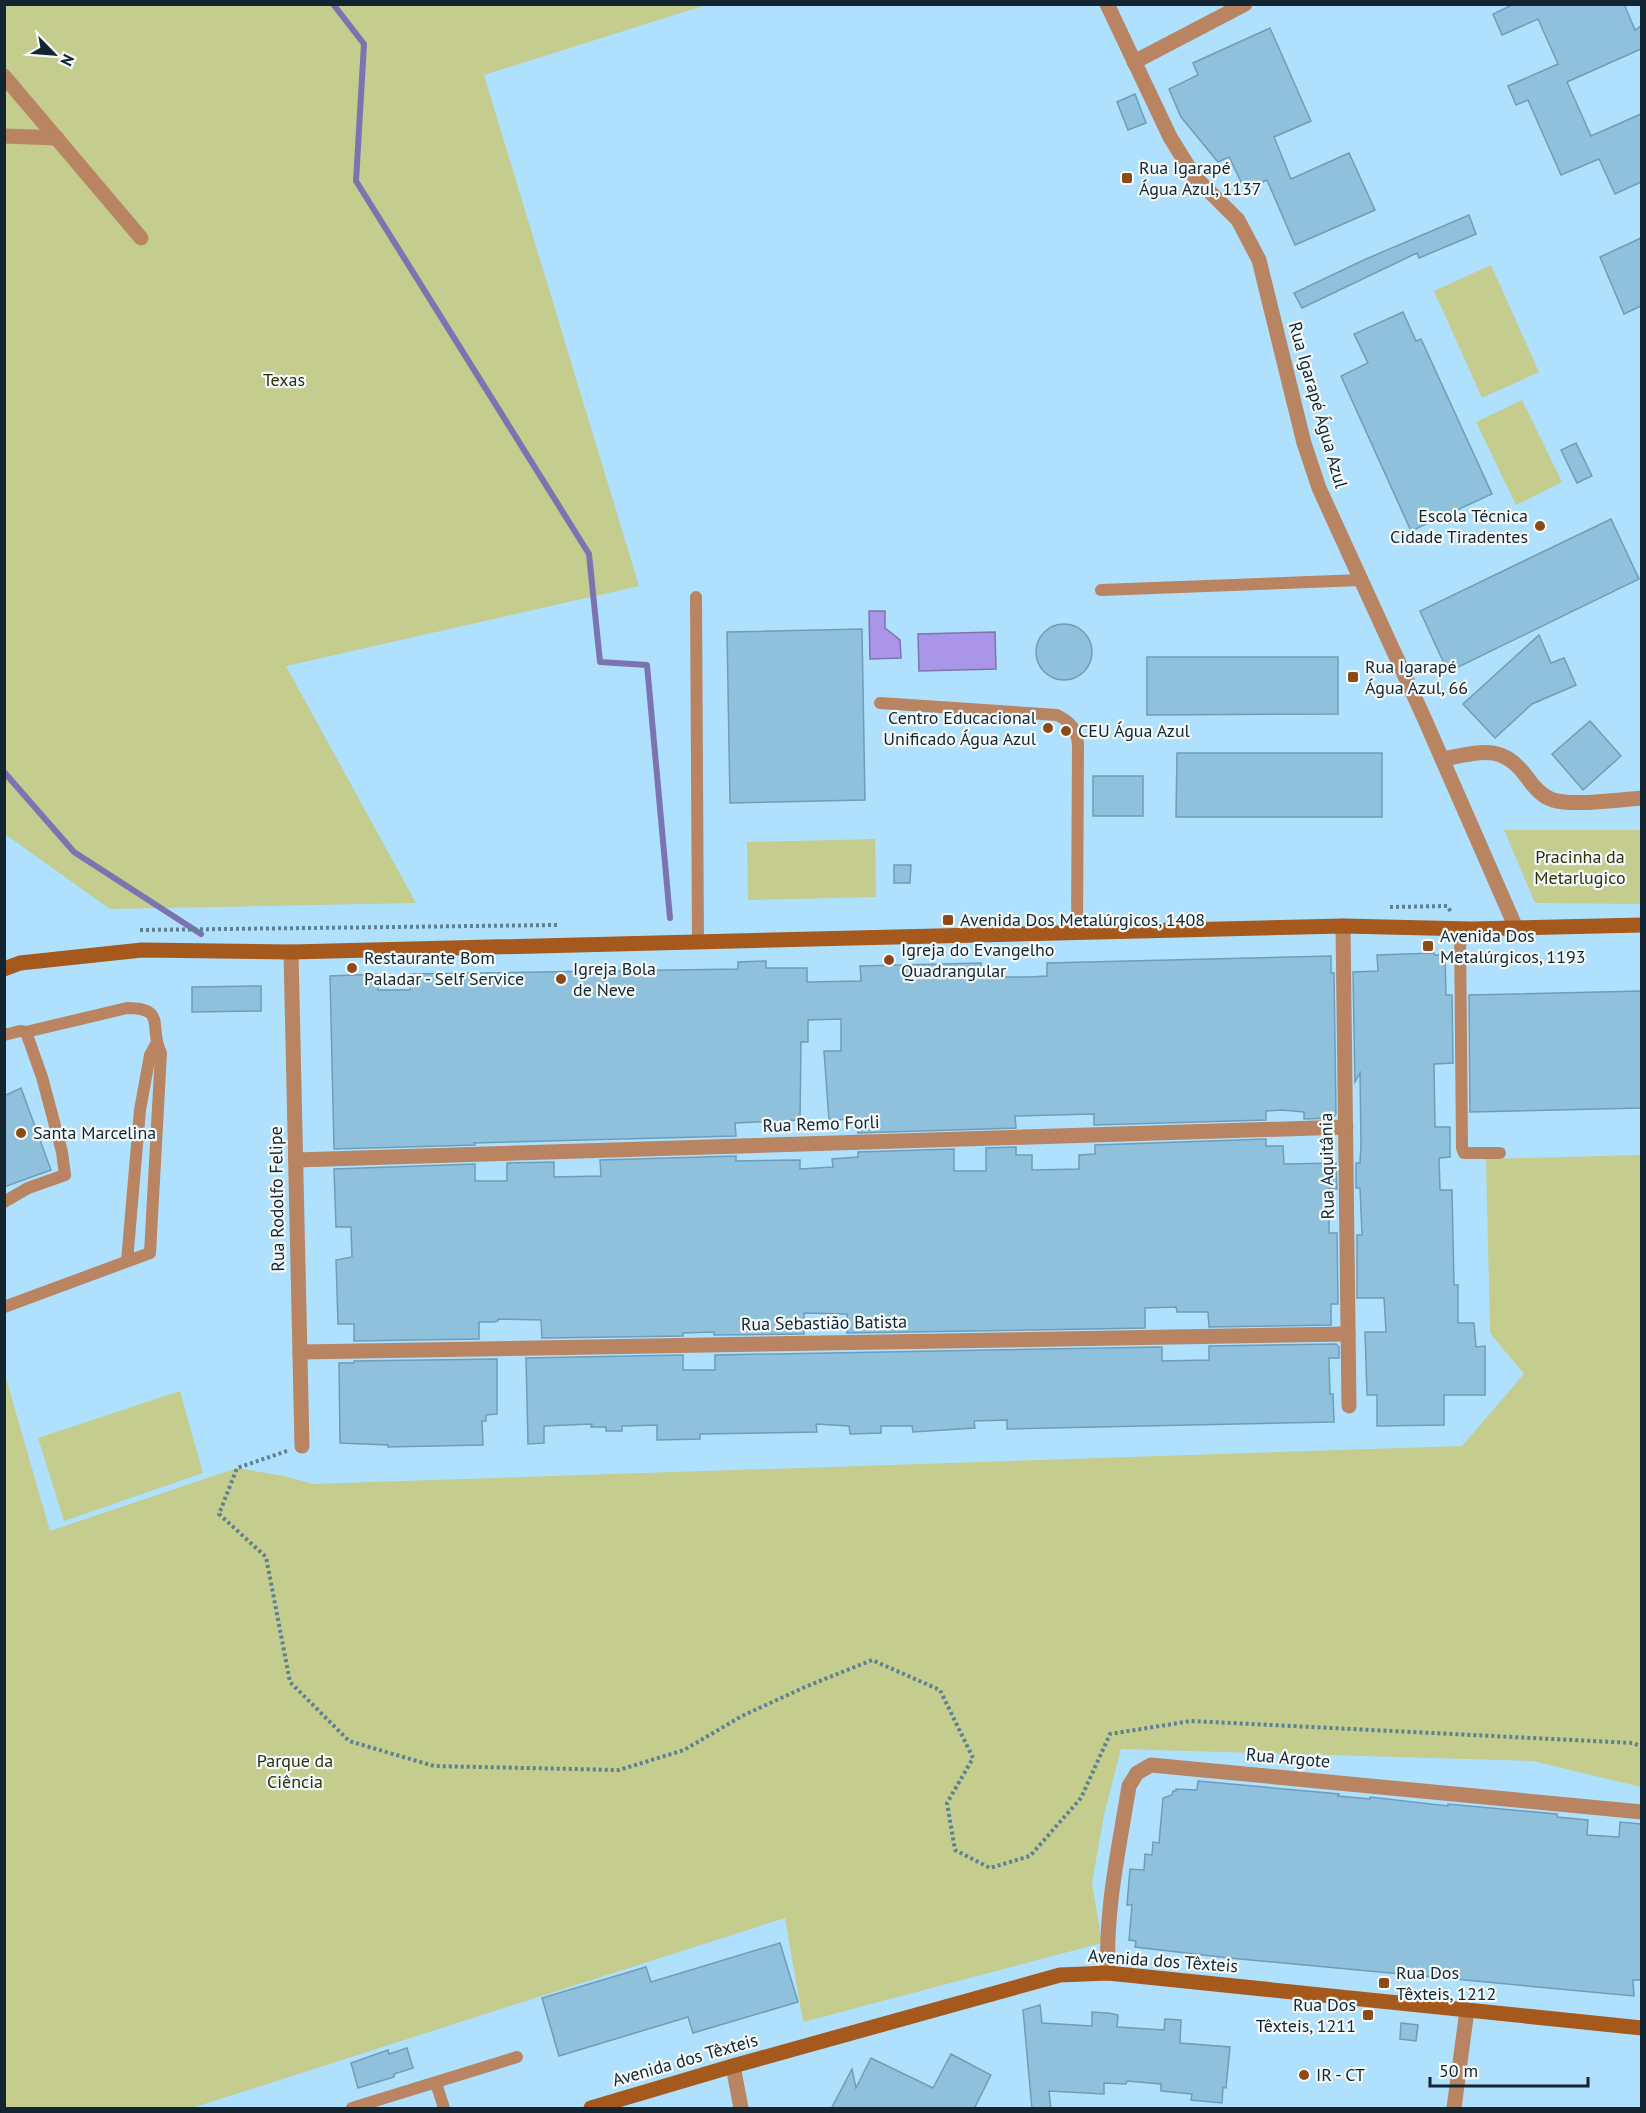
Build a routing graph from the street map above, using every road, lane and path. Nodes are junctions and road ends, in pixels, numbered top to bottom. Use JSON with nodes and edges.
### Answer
{"nodes":[{"id":1,"x":1107,"y":4,"type":"edge"},
{"id":2,"x":1245,"y":4,"type":"edge"},
{"id":3,"x":1134,"y":62,"type":"junction"},
{"id":4,"x":4,"y":76,"type":"edge"},
{"id":5,"x":4,"y":136,"type":"edge"},
{"id":6,"x":57,"y":138,"type":"junction"},
{"id":7,"x":141,"y":238,"type":"dead end"},
{"id":8,"x":1361,"y":580,"type":"junction"},
{"id":9,"x":1101,"y":590,"type":"dead end"},
{"id":10,"x":696,"y":597,"type":"dead end"},
{"id":11,"x":880,"y":703,"type":"dead end"},
{"id":12,"x":1442,"y":759,"type":"junction"},
{"id":13,"x":1641,"y":798,"type":"edge"},
{"id":14,"x":1641,"y":925,"type":"edge"},
{"id":15,"x":1343,"y":926,"type":"junction"},
{"id":16,"x":1516,"y":928,"type":"junction"},
{"id":17,"x":1460,"y":929,"type":"junction"},
{"id":18,"x":1077,"y":932,"type":"junction"},
{"id":19,"x":698,"y":942,"type":"junction"},
{"id":20,"x":291,"y":952,"type":"junction"},
{"id":21,"x":4,"y":969,"type":"edge"},
{"id":22,"x":26,"y":1032,"type":"junction"},
{"id":23,"x":4,"y":1035,"type":"edge"},
{"id":24,"x":156,"y":1051,"type":"junction"},
{"id":25,"x":1346,"y":1127,"type":"junction"},
{"id":26,"x":1500,"y":1153,"type":"dead end"},
{"id":27,"x":296,"y":1160,"type":"junction"},
{"id":28,"x":4,"y":1202,"type":"edge"},
{"id":29,"x":127,"y":1261,"type":"junction"},
{"id":30,"x":4,"y":1307,"type":"edge"},
{"id":31,"x":1348,"y":1334,"type":"junction"},
{"id":32,"x":300,"y":1352,"type":"junction"},
{"id":33,"x":1349,"y":1406,"type":"dead end"},
{"id":34,"x":302,"y":1446,"type":"joint"},
{"id":35,"x":1641,"y":1747,"type":"edge"},
{"id":36,"x":1641,"y":1812,"type":"edge"},
{"id":37,"x":1108,"y":1973,"type":"junction"},
{"id":38,"x":1467,"y":2010,"type":"junction"},
{"id":39,"x":1641,"y":2028,"type":"edge"},
{"id":40,"x":517,"y":2057,"type":"dead end"},
{"id":41,"x":733,"y":2066,"type":"junction"},
{"id":42,"x":436,"y":2083,"type":"junction"},
{"id":43,"x":352,"y":2109,"type":"edge"},
{"id":44,"x":444,"y":2109,"type":"edge"},
{"id":45,"x":591,"y":2109,"type":"edge"},
{"id":46,"x":741,"y":2109,"type":"edge"},
{"id":47,"x":1454,"y":2109,"type":"edge"}],
"edges":[{"from":1,"to":3,"type":"street","name":"Rua Igarapé Água Azul"},
{"from":2,"to":3,"type":"street"},
{"from":3,"to":8,"type":"street","name":"Rua Igarapé Água Azul"},
{"from":4,"to":6,"type":"street"},
{"from":5,"to":6,"type":"street"},
{"from":6,"to":7,"type":"street"},
{"from":8,"to":9,"type":"lane"},
{"from":8,"to":12,"type":"street","name":"Rua Igarapé Água Azul"},
{"from":10,"to":19,"type":"lane"},
{"from":11,"to":18,"type":"lane"},
{"from":12,"to":13,"type":"street"},
{"from":12,"to":16,"type":"street","name":"Rua Igarapé Água Azul"},
{"from":14,"to":16,"type":"main road"},
{"from":15,"to":17,"type":"main road"},
{"from":15,"to":18,"type":"main road"},
{"from":15,"to":25,"type":"street","name":"Rua Aquitânia"},
{"from":16,"to":17,"type":"main road"},
{"from":17,"to":26,"type":"lane"},
{"from":18,"to":19,"type":"main road"},
{"from":19,"to":20,"type":"main road"},
{"from":20,"to":21,"type":"main road"},
{"from":20,"to":27,"type":"street","name":"Rua Rodolfo Felipe"},
{"from":22,"to":23,"type":"lane"},
{"from":22,"to":24,"type":"lane"},
{"from":22,"to":28,"type":"lane"},
{"from":24,"to":29,"type":"lane"},
{"from":24,"to":29,"type":"lane"},
{"from":25,"to":27,"type":"street","name":"Rua Remo Forli"},
{"from":25,"to":31,"type":"street","name":"Rua Aquitânia"},
{"from":27,"to":32,"type":"street","name":"Rua Rodolfo Felipe"},
{"from":29,"to":30,"type":"lane"},
{"from":31,"to":32,"type":"street","name":"Rua Sebastião Batista"},
{"from":31,"to":33,"type":"street","name":"Rua Aquitânia"},
{"from":32,"to":34,"type":"street","name":"Rua Rodolfo Felipe"},
{"from":34,"to":35,"type":"path"},
{"from":36,"to":37,"type":"street","name":"Rua Argote"},
{"from":37,"to":38,"type":"main road","name":"Avenida dos Têxteis"},
{"from":37,"to":41,"type":"main road","name":"Avenida dos Têxteis"},
{"from":38,"to":39,"type":"main road","name":"Avenida dos Têxteis"},
{"from":38,"to":47,"type":"street"},
{"from":40,"to":42,"type":"lane"},
{"from":41,"to":45,"type":"main road","name":"Avenida dos Têxteis"},
{"from":41,"to":46,"type":"street"},
{"from":42,"to":43,"type":"lane"},
{"from":42,"to":44,"type":"lane"}]}
